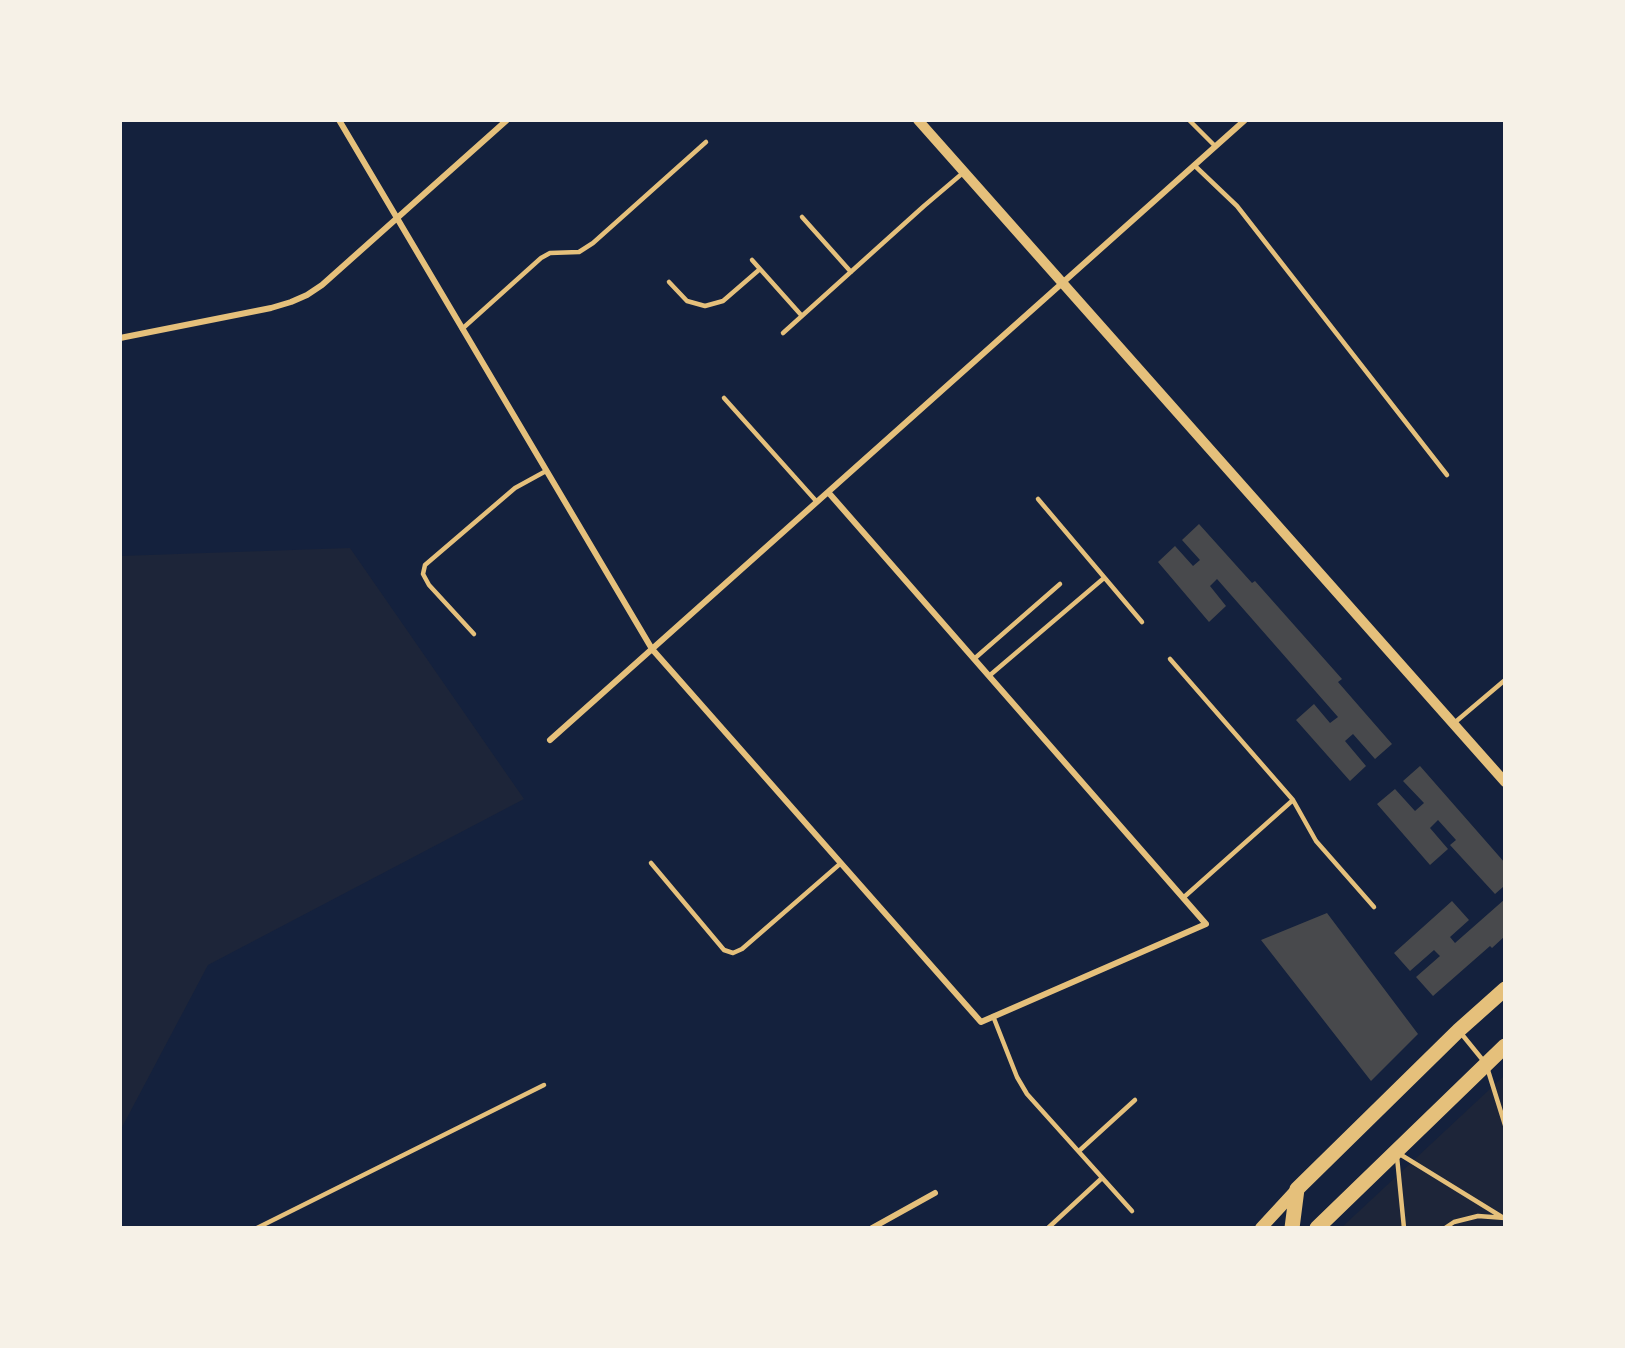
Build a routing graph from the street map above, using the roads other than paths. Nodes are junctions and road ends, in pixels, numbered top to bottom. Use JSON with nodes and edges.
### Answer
{"nodes":[{"id":1,"x":339,"y":120,"type":"edge"},
{"id":2,"x":507,"y":120,"type":"edge"},
{"id":3,"x":918,"y":120,"type":"edge"},
{"id":4,"x":1190,"y":120,"type":"edge"},
{"id":5,"x":1245,"y":120,"type":"edge"},
{"id":6,"x":706,"y":142,"type":"dead end"},
{"id":7,"x":1215,"y":147,"type":"junction"},
{"id":8,"x":1194,"y":165,"type":"junction"},
{"id":9,"x":964,"y":172,"type":"junction"},
{"id":10,"x":802,"y":217,"type":"dead end"},
{"id":11,"x":397,"y":218,"type":"junction"},
{"id":12,"x":752,"y":260,"type":"dead end"},
{"id":13,"x":760,"y":269,"type":"junction"},
{"id":14,"x":851,"y":272,"type":"junction"},
{"id":15,"x":669,"y":282,"type":"dead end"},
{"id":16,"x":1062,"y":283,"type":"junction"},
{"id":17,"x":802,"y":316,"type":"junction"},
{"id":18,"x":462,"y":328,"type":"junction"},
{"id":19,"x":783,"y":333,"type":"dead end"},
{"id":20,"x":120,"y":338,"type":"edge"},
{"id":21,"x":724,"y":398,"type":"dead end"},
{"id":22,"x":546,"y":471,"type":"junction"},
{"id":23,"x":1447,"y":475,"type":"dead end"},
{"id":24,"x":828,"y":492,"type":"junction"},
{"id":25,"x":1038,"y":499,"type":"dead end"},
{"id":26,"x":817,"y":502,"type":"junction"},
{"id":27,"x":1104,"y":578,"type":"junction"},
{"id":28,"x":1060,"y":584,"type":"dead end"},
{"id":29,"x":1142,"y":622,"type":"dead end"},
{"id":30,"x":474,"y":634,"type":"dead end"},
{"id":31,"x":652,"y":649,"type":"junction"},
{"id":32,"x":974,"y":659,"type":"junction"},
{"id":33,"x":1170,"y":659,"type":"dead end"},
{"id":34,"x":989,"y":676,"type":"junction"},
{"id":35,"x":1505,"y":680,"type":"edge"},
{"id":36,"x":1453,"y":724,"type":"junction"},
{"id":37,"x":550,"y":740,"type":"dead end"},
{"id":38,"x":1505,"y":782,"type":"edge"},
{"id":39,"x":1293,"y":800,"type":"junction"},
{"id":40,"x":651,"y":863,"type":"dead end"},
{"id":41,"x":841,"y":863,"type":"junction"},
{"id":42,"x":1183,"y":898,"type":"junction"},
{"id":43,"x":1374,"y":907,"type":"dead end"},
{"id":44,"x":1505,"y":989,"type":"edge"},
{"id":45,"x":993,"y":1016,"type":"junction"},
{"id":46,"x":1458,"y":1030,"type":"junction"},
{"id":47,"x":1505,"y":1046,"type":"edge"},
{"id":48,"x":1486,"y":1064,"type":"junction"},
{"id":49,"x":544,"y":1085,"type":"dead end"},
{"id":50,"x":1135,"y":1100,"type":"dead end"},
{"id":51,"x":1505,"y":1125,"type":"edge"},
{"id":52,"x":1079,"y":1151,"type":"junction"},
{"id":53,"x":1396,"y":1152,"type":"junction"},
{"id":54,"x":1102,"y":1178,"type":"junction"},
{"id":55,"x":1297,"y":1189,"type":"junction"},
{"id":56,"x":935,"y":1193,"type":"dead end"},
{"id":57,"x":1132,"y":1211,"type":"dead end"},
{"id":58,"x":1503,"y":1217,"type":"edge"},
{"id":59,"x":257,"y":1228,"type":"edge"},
{"id":60,"x":872,"y":1228,"type":"edge"},
{"id":61,"x":1048,"y":1228,"type":"edge"},
{"id":62,"x":1261,"y":1228,"type":"edge"},
{"id":63,"x":1292,"y":1228,"type":"edge"},
{"id":64,"x":1317,"y":1228,"type":"edge"},
{"id":65,"x":1404,"y":1228,"type":"edge"},
{"id":66,"x":1445,"y":1228,"type":"edge"}],
"edges":[{"from":1,"to":11,"type":"street"},
{"from":2,"to":11,"type":"street"},
{"from":3,"to":9,"type":"street"},
{"from":4,"to":7,"type":"lane"},
{"from":5,"to":7,"type":"street"},
{"from":6,"to":18,"type":"lane"},
{"from":7,"to":8,"type":"street"},
{"from":8,"to":16,"type":"street"},
{"from":8,"to":23,"type":"lane"},
{"from":9,"to":14,"type":"lane"},
{"from":9,"to":16,"type":"street"},
{"from":10,"to":14,"type":"lane"},
{"from":11,"to":18,"type":"street"},
{"from":11,"to":20,"type":"street"},
{"from":12,"to":13,"type":"lane"},
{"from":13,"to":15,"type":"lane"},
{"from":13,"to":17,"type":"lane"},
{"from":14,"to":17,"type":"lane"},
{"from":16,"to":24,"type":"street"},
{"from":16,"to":36,"type":"street"},
{"from":17,"to":19,"type":"lane"},
{"from":18,"to":22,"type":"street"},
{"from":21,"to":26,"type":"lane"},
{"from":22,"to":30,"type":"lane"},
{"from":22,"to":31,"type":"street"},
{"from":24,"to":26,"type":"street"},
{"from":24,"to":32,"type":"street"},
{"from":25,"to":27,"type":"lane"},
{"from":26,"to":31,"type":"street"},
{"from":27,"to":29,"type":"lane"},
{"from":27,"to":34,"type":"lane"},
{"from":28,"to":32,"type":"lane"},
{"from":31,"to":37,"type":"street"},
{"from":31,"to":41,"type":"street"},
{"from":32,"to":34,"type":"street"},
{"from":33,"to":39,"type":"lane"},
{"from":34,"to":42,"type":"street"},
{"from":35,"to":36,"type":"lane"},
{"from":36,"to":38,"type":"street"},
{"from":39,"to":42,"type":"lane"},
{"from":39,"to":43,"type":"lane"},
{"from":40,"to":41,"type":"lane"},
{"from":41,"to":45,"type":"street"},
{"from":42,"to":45,"type":"street"},
{"from":44,"to":46,"type":"main road"},
{"from":45,"to":52,"type":"lane"},
{"from":46,"to":48,"type":"lane"},
{"from":46,"to":55,"type":"main road"},
{"from":47,"to":48,"type":"main road"},
{"from":48,"to":51,"type":"lane"},
{"from":48,"to":53,"type":"main road"},
{"from":49,"to":59,"type":"lane"},
{"from":50,"to":52,"type":"lane"},
{"from":52,"to":54,"type":"lane"},
{"from":53,"to":58,"type":"lane"},
{"from":53,"to":64,"type":"main road"},
{"from":53,"to":65,"type":"lane"},
{"from":54,"to":57,"type":"lane"},
{"from":54,"to":61,"type":"lane"},
{"from":55,"to":62,"type":"main road"},
{"from":55,"to":63,"type":"main road"},
{"from":56,"to":60,"type":"street"},
{"from":58,"to":66,"type":"lane"}]}
